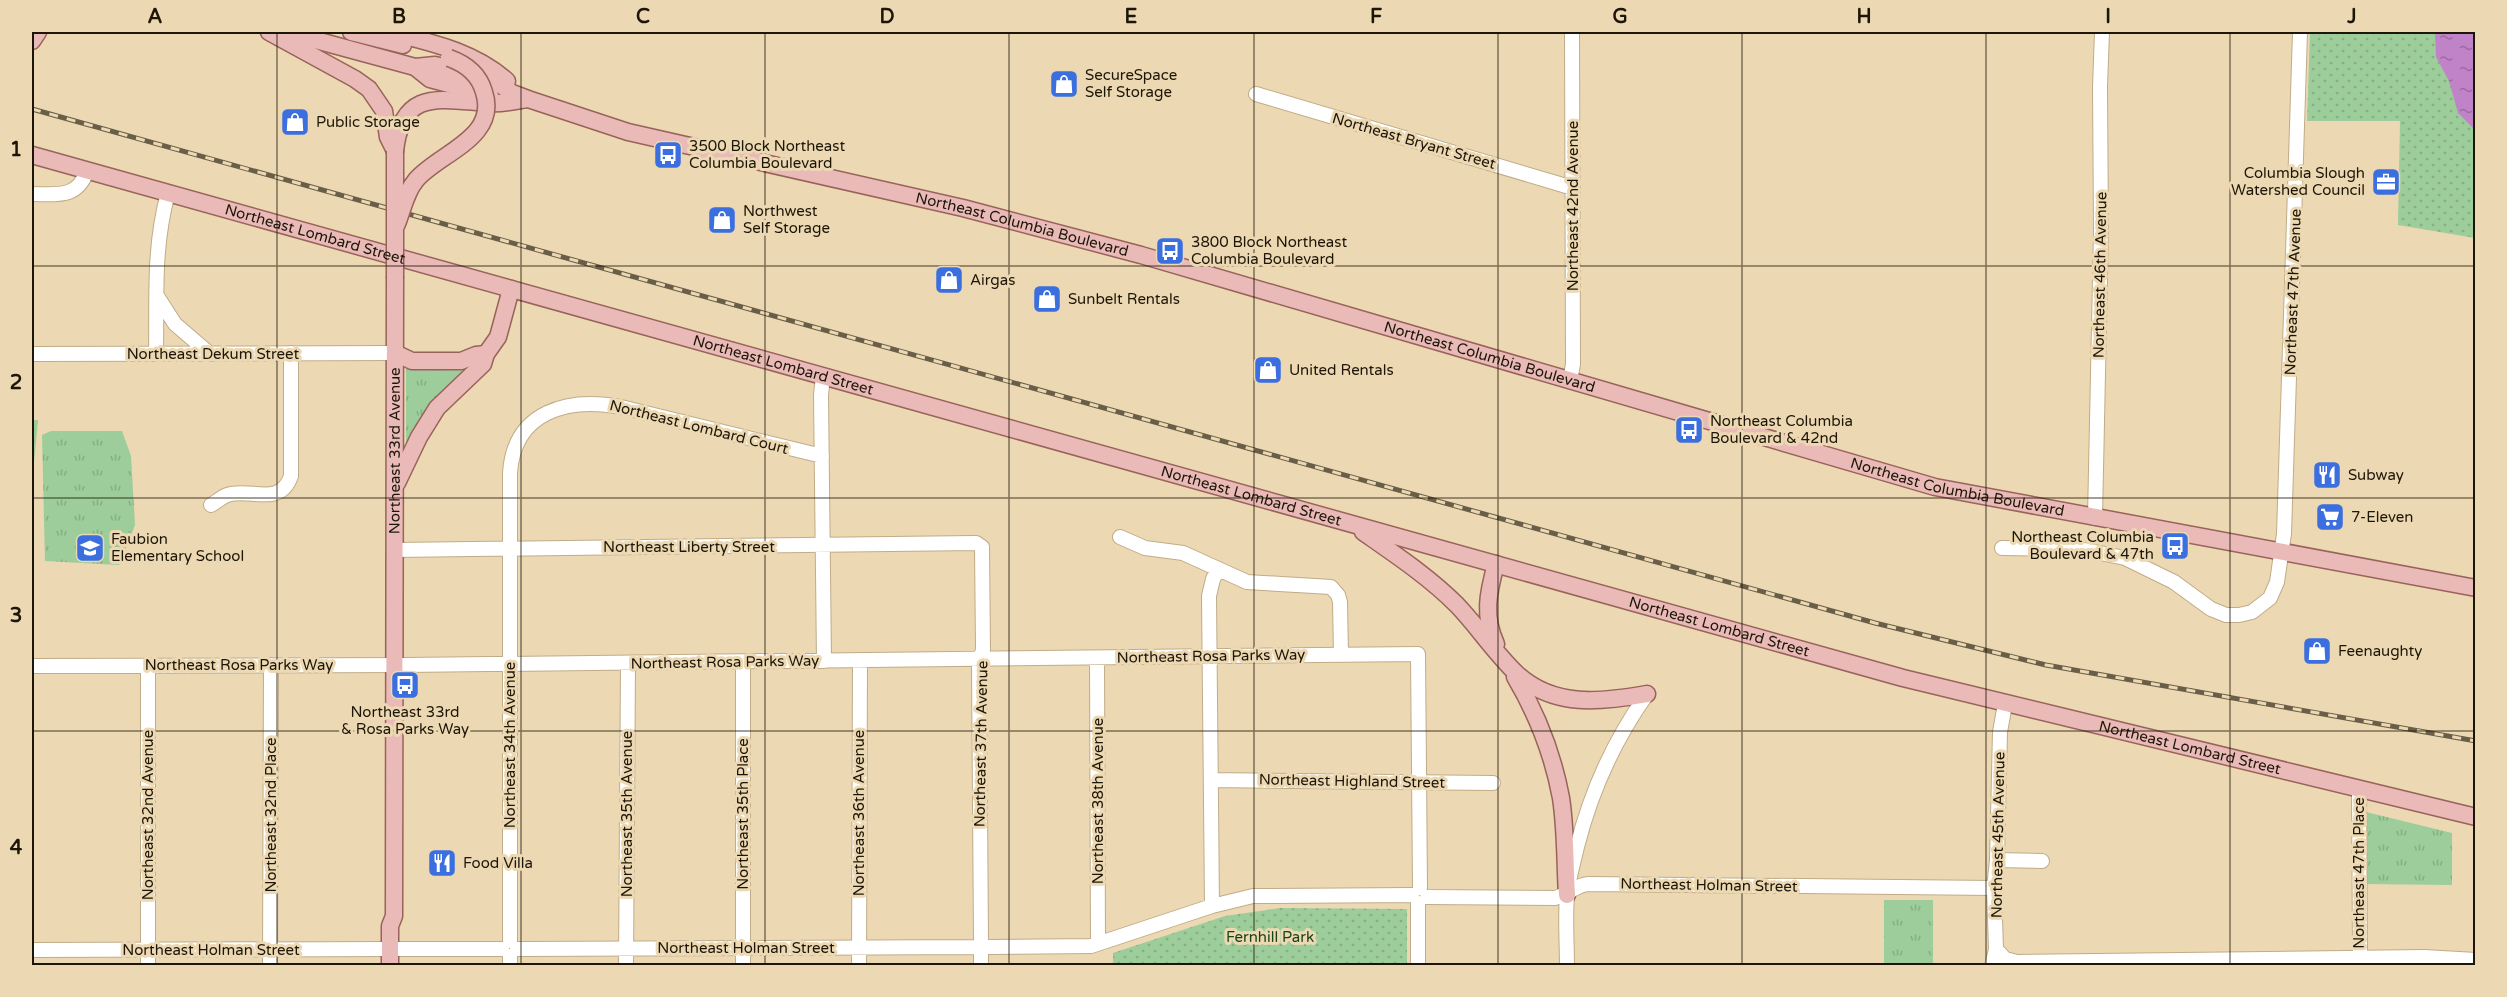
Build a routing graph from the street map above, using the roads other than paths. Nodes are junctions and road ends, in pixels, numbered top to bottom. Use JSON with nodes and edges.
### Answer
{"nodes":[{"id":1,"x":38,"y":32,"type":"edge"},
{"id":2,"x":270,"y":32,"type":"edge"},
{"id":3,"x":286,"y":32,"type":"edge"},
{"id":4,"x":351,"y":32,"type":"edge"},
{"id":5,"x":389,"y":32,"type":"edge"},
{"id":6,"x":1572,"y":32,"type":"edge"},
{"id":7,"x":2102,"y":32,"type":"edge"},
{"id":8,"x":2300,"y":32,"type":"edge"},
{"id":9,"x":32,"y":41,"type":"edge"},
{"id":10,"x":1256,"y":94,"type":"dead end"},
{"id":11,"x":528,"y":99,"type":"junction"},
{"id":12,"x":395,"y":151,"type":"junction"},
{"id":13,"x":32,"y":155,"type":"edge"},
{"id":14,"x":87,"y":171,"type":"junction"},
{"id":15,"x":1573,"y":188,"type":"junction"},
{"id":16,"x":168,"y":193,"type":"junction"},
{"id":17,"x":32,"y":195,"type":"edge"},
{"id":18,"x":396,"y":226,"type":"junction"},
{"id":19,"x":511,"y":289,"type":"junction"},
{"id":20,"x":156,"y":296,"type":"junction"},
{"id":21,"x":291,"y":353,"type":"junction"},
{"id":22,"x":395,"y":353,"type":"junction"},
{"id":23,"x":32,"y":354,"type":"edge"},
{"id":24,"x":156,"y":354,"type":"junction"},
{"id":25,"x":210,"y":354,"type":"junction"},
{"id":26,"x":486,"y":354,"type":"junction"},
{"id":27,"x":823,"y":376,"type":"junction"},
{"id":28,"x":1570,"y":381,"type":"junction"},
{"id":29,"x":822,"y":456,"type":"junction"},
{"id":30,"x":395,"y":487,"type":"junction"},
{"id":31,"x":211,"y":505,"type":"dead end"},
{"id":32,"x":2094,"y":518,"type":"junction"},
{"id":33,"x":1352,"y":524,"type":"junction"},
{"id":34,"x":1120,"y":537,"type":"dead end"},
{"id":35,"x":823,"y":545,"type":"junction"},
{"id":36,"x":982,"y":547,"type":"joint"},
{"id":37,"x":510,"y":548,"type":"junction"},
{"id":38,"x":2002,"y":548,"type":"dead end"},
{"id":39,"x":394,"y":550,"type":"junction"},
{"id":40,"x":2282,"y":552,"type":"junction"},
{"id":41,"x":1496,"y":564,"type":"junction"},
{"id":42,"x":1218,"y":570,"type":"junction"},
{"id":43,"x":2475,"y":588,"type":"edge"},
{"id":44,"x":1341,"y":655,"type":"junction"},
{"id":45,"x":1210,"y":656,"type":"junction"},
{"id":46,"x":1097,"y":658,"type":"junction"},
{"id":47,"x":981,"y":659,"type":"junction"},
{"id":48,"x":860,"y":660,"type":"junction"},
{"id":49,"x":824,"y":661,"type":"junction"},
{"id":50,"x":743,"y":662,"type":"junction"},
{"id":51,"x":1507,"y":662,"type":"junction"},
{"id":52,"x":628,"y":663,"type":"junction"},
{"id":53,"x":510,"y":664,"type":"junction"},
{"id":54,"x":148,"y":665,"type":"junction"},
{"id":55,"x":271,"y":665,"type":"junction"},
{"id":56,"x":394,"y":665,"type":"junction"},
{"id":57,"x":32,"y":666,"type":"edge"},
{"id":58,"x":1647,"y":694,"type":"joint"},
{"id":59,"x":2005,"y":704,"type":"junction"},
{"id":60,"x":1211,"y":780,"type":"junction"},
{"id":61,"x":1419,"y":782,"type":"junction"},
{"id":62,"x":1493,"y":783,"type":"dead end"},
{"id":63,"x":2359,"y":789,"type":"junction"},
{"id":64,"x":2475,"y":817,"type":"edge"},
{"id":65,"x":1997,"y":860,"type":"junction"},
{"id":66,"x":2042,"y":861,"type":"dead end"},
{"id":67,"x":1994,"y":888,"type":"junction"},
{"id":68,"x":1567,"y":895,"type":"junction"},
{"id":69,"x":1419,"y":896,"type":"junction"},
{"id":70,"x":1212,"y":906,"type":"junction"},
{"id":71,"x":1098,"y":944,"type":"junction"},
{"id":72,"x":626,"y":948,"type":"junction"},
{"id":73,"x":743,"y":948,"type":"junction"},
{"id":74,"x":859,"y":948,"type":"junction"},
{"id":75,"x":1996,"y":949,"type":"junction"},
{"id":76,"x":32,"y":950,"type":"edge"},
{"id":77,"x":148,"y":950,"type":"junction"},
{"id":78,"x":270,"y":950,"type":"junction"},
{"id":79,"x":981,"y":951,"type":"edge"},
{"id":80,"x":510,"y":952,"type":"edge"},
{"id":81,"x":395,"y":957,"type":"edge"},
{"id":82,"x":2360,"y":957,"type":"junction"},
{"id":83,"x":2475,"y":960,"type":"edge"},
{"id":84,"x":2132,"y":963,"type":"edge"},
{"id":85,"x":148,"y":966,"type":"edge"},
{"id":86,"x":270,"y":966,"type":"edge"},
{"id":87,"x":626,"y":966,"type":"edge"},
{"id":88,"x":743,"y":966,"type":"edge"},
{"id":89,"x":859,"y":966,"type":"edge"},
{"id":90,"x":1418,"y":966,"type":"edge"},
{"id":91,"x":1567,"y":966,"type":"edge"},
{"id":92,"x":1992,"y":966,"type":"edge"}],
"edges":[{"from":1,"to":9,"type":"main road"},
{"from":2,"to":12,"type":"main road"},
{"from":3,"to":11,"type":"main road","name":"Northeast Columbia Boulevard"},
{"from":4,"to":18,"type":"main road","bridge":true},
{"from":5,"to":11,"type":"main road"},
{"from":6,"to":15,"type":"street","name":"Northeast 42nd Avenue"},
{"from":7,"to":32,"type":"street","name":"Northeast 46th Avenue"},
{"from":8,"to":40,"type":"street","name":"Northeast 47th Avenue"},
{"from":10,"to":15,"type":"street","name":"Northeast Bryant Street"},
{"from":11,"to":12,"type":"main road","name":"Northeast 33rd Avenue"},
{"from":11,"to":28,"type":"main road","name":"Northeast Columbia Boulevard"},
{"from":12,"to":18,"type":"main road","name":"Northeast 33rd Avenue","bridge":true},
{"from":13,"to":14,"type":"main road","name":"Northeast Lombard Street"},
{"from":14,"to":16,"type":"main road","name":"Northeast Lombard Street"},
{"from":14,"to":17,"type":"street"},
{"from":15,"to":28,"type":"street","name":"Northeast 42nd Avenue"},
{"from":16,"to":19,"type":"main road","name":"Northeast Lombard Street"},
{"from":16,"to":20,"type":"street"},
{"from":18,"to":22,"type":"main road","name":"Northeast 33rd Avenue","bridge":true},
{"from":19,"to":26,"type":"main road"},
{"from":19,"to":27,"type":"main road","name":"Northeast Lombard Street"},
{"from":20,"to":24,"type":"street"},
{"from":20,"to":25,"type":"street"},
{"from":21,"to":22,"type":"street","name":"Northeast Dekum Street"},
{"from":21,"to":25,"type":"street","name":"Northeast Dekum Street"},
{"from":21,"to":31,"type":"street"},
{"from":22,"to":26,"type":"main road"},
{"from":22,"to":30,"type":"main road","name":"Northeast 33rd Avenue"},
{"from":23,"to":24,"type":"street","name":"Northeast Dekum Street"},
{"from":24,"to":25,"type":"street","name":"Northeast Dekum Street"},
{"from":26,"to":30,"type":"main road"},
{"from":27,"to":29,"type":"street"},
{"from":27,"to":33,"type":"main road","name":"Northeast Lombard Street"},
{"from":28,"to":32,"type":"main road","name":"Northeast Columbia Boulevard"},
{"from":29,"to":35,"type":"street"},
{"from":29,"to":37,"type":"street","name":"Northeast Lombard Court"},
{"from":30,"to":39,"type":"main road","name":"Northeast 33rd Avenue"},
{"from":32,"to":40,"type":"main road","name":"Northeast Columbia Boulevard"},
{"from":33,"to":41,"type":"main road","name":"Northeast Lombard Street"},
{"from":33,"to":51,"type":"main road"},
{"from":34,"to":42,"type":"street"},
{"from":35,"to":36,"type":"street","name":"Northeast Liberty Street"},
{"from":35,"to":37,"type":"street","name":"Northeast Liberty Street"},
{"from":35,"to":49,"type":"street"},
{"from":36,"to":47,"type":"street","name":"Northeast 37th Avenue"},
{"from":37,"to":39,"type":"street","name":"Northeast Liberty Street"},
{"from":37,"to":53,"type":"street","name":"Northeast 34th Avenue"},
{"from":38,"to":40,"type":"street"},
{"from":39,"to":56,"type":"main road","name":"Northeast 33rd Avenue"},
{"from":40,"to":43,"type":"main road","name":"Northeast Columbia Boulevard"},
{"from":41,"to":51,"type":"main road"},
{"from":41,"to":59,"type":"main road","name":"Northeast Lombard Street"},
{"from":42,"to":44,"type":"street"},
{"from":42,"to":45,"type":"street"},
{"from":44,"to":45,"type":"street","name":"Northeast Rosa Parks Way"},
{"from":44,"to":61,"type":"street","name":"Northeast Rosa Parks Way"},
{"from":45,"to":46,"type":"street","name":"Northeast Rosa Parks Way"},
{"from":45,"to":60,"type":"street"},
{"from":46,"to":47,"type":"street","name":"Northeast Rosa Parks Way"},
{"from":46,"to":71,"type":"street","name":"Northeast 38th Avenue"},
{"from":47,"to":48,"type":"street","name":"Northeast Rosa Parks Way"},
{"from":47,"to":79,"type":"street","name":"Northeast 37th Avenue"},
{"from":48,"to":49,"type":"street","name":"Northeast Rosa Parks Way"},
{"from":48,"to":74,"type":"street","name":"Northeast 36th Avenue"},
{"from":49,"to":50,"type":"street","name":"Northeast Rosa Parks Way"},
{"from":50,"to":52,"type":"street","name":"Northeast Rosa Parks Way"},
{"from":50,"to":73,"type":"street","name":"Northeast 35th Place"},
{"from":51,"to":58,"type":"main road"},
{"from":51,"to":68,"type":"main road"},
{"from":52,"to":53,"type":"street","name":"Northeast Rosa Parks Way"},
{"from":52,"to":72,"type":"street","name":"Northeast 35th Avenue"},
{"from":53,"to":56,"type":"street","name":"Northeast Rosa Parks Way"},
{"from":53,"to":80,"type":"street","name":"Northeast 34th Avenue"},
{"from":54,"to":55,"type":"street","name":"Northeast Rosa Parks Way"},
{"from":54,"to":57,"type":"street","name":"Northeast Rosa Parks Way"},
{"from":54,"to":77,"type":"street","name":"Northeast 32nd Avenue"},
{"from":55,"to":56,"type":"street","name":"Northeast Rosa Parks Way"},
{"from":55,"to":78,"type":"street","name":"Northeast 32nd Place"},
{"from":56,"to":81,"type":"main road","name":"Northeast 33rd Avenue"},
{"from":58,"to":68,"type":"street"},
{"from":59,"to":63,"type":"main road","name":"Northeast Lombard Street"},
{"from":59,"to":65,"type":"street","name":"Northeast 45th Avenue"},
{"from":60,"to":61,"type":"street","name":"Northeast Highland Street"},
{"from":60,"to":70,"type":"street"},
{"from":61,"to":62,"type":"street","name":"Northeast Highland Street"},
{"from":61,"to":69,"type":"street"},
{"from":63,"to":64,"type":"main road","name":"Northeast Lombard Street"},
{"from":63,"to":82,"type":"street","name":"Northeast 47th Place"},
{"from":65,"to":66,"type":"street"},
{"from":65,"to":67,"type":"street","name":"Northeast 45th Avenue"},
{"from":67,"to":68,"type":"street","name":"Northeast Holman Street"},
{"from":67,"to":75,"type":"street","name":"Northeast 45th Avenue"},
{"from":68,"to":69,"type":"street","name":"Northeast Holman Street"},
{"from":68,"to":91,"type":"street"},
{"from":69,"to":70,"type":"street","name":"Northeast Holman Street"},
{"from":69,"to":90,"type":"street"},
{"from":70,"to":71,"type":"street","name":"Northeast Holman Street"},
{"from":71,"to":79,"type":"street","name":"Northeast Holman Street"},
{"from":72,"to":73,"type":"street","name":"Northeast Holman Street"},
{"from":72,"to":80,"type":"street","name":"Northeast Holman Street"},
{"from":72,"to":87,"type":"street","name":"Northeast 35th Avenue"},
{"from":73,"to":74,"type":"street","name":"Northeast Holman Street"},
{"from":73,"to":88,"type":"street","name":"Northeast 35th Place"},
{"from":74,"to":79,"type":"street","name":"Northeast Holman Street"},
{"from":74,"to":89,"type":"street","name":"Northeast 36th Avenue"},
{"from":75,"to":84,"type":"street"},
{"from":75,"to":92,"type":"street","name":"Northeast 45th Avenue"},
{"from":76,"to":77,"type":"street","name":"Northeast Holman Street"},
{"from":77,"to":78,"type":"street","name":"Northeast Holman Street"},
{"from":77,"to":85,"type":"street","name":"Northeast 32nd Avenue"},
{"from":78,"to":81,"type":"street","name":"Northeast Holman Street"},
{"from":78,"to":86,"type":"street","name":"Northeast 32nd Place"},
{"from":80,"to":81,"type":"street","name":"Northeast Holman Street"},
{"from":82,"to":83,"type":"street"},
{"from":82,"to":84,"type":"street"}]}
